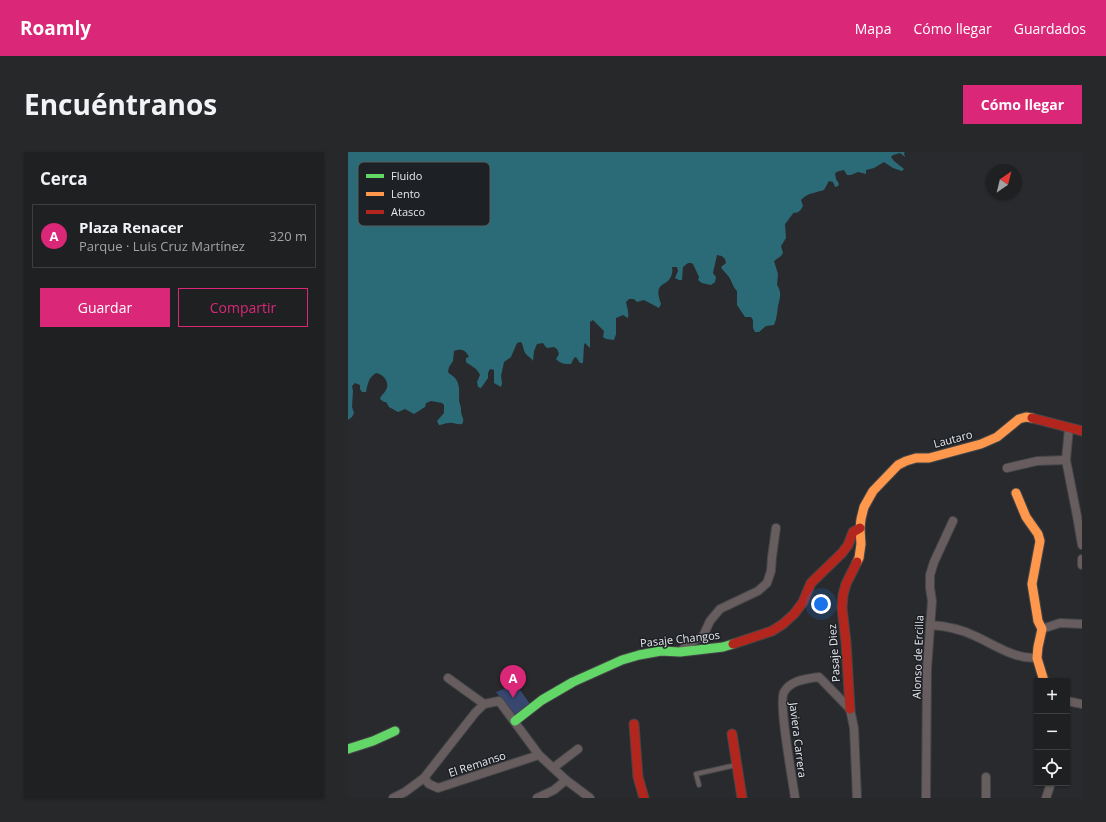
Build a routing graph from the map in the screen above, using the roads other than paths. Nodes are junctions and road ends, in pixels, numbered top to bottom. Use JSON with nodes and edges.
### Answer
{"nodes":[{"id":1,"x":1069,"y":428,"type":"junction"},
{"id":2,"x":1082,"y":431,"type":"edge"},
{"id":3,"x":1066,"y":460,"type":"junction"},
{"id":4,"x":1008,"y":468,"type":"dead end"},
{"id":5,"x":1016,"y":493,"type":"dead end"},
{"id":6,"x":953,"y":521,"type":"dead end"},
{"id":7,"x":776,"y":528,"type":"dead end"},
{"id":8,"x":860,"y":528,"type":"junction"},
{"id":9,"x":1082,"y":545,"type":"edge"},
{"id":10,"x":1082,"y":559,"type":"edge"},
{"id":11,"x":1082,"y":565,"type":"edge"},
{"id":12,"x":1082,"y":624,"type":"edge"},
{"id":13,"x":930,"y":625,"type":"junction"},
{"id":14,"x":1042,"y":629,"type":"junction"},
{"id":15,"x":680,"y":652,"type":"junction"},
{"id":16,"x":1036,"y":658,"type":"junction"},
{"id":17,"x":448,"y":678,"type":"dead end"},
{"id":18,"x":1043,"y":678,"type":"edge"},
{"id":19,"x":1070,"y":702,"type":"edge"},
{"id":20,"x":484,"y":704,"type":"junction"},
{"id":21,"x":1082,"y":704,"type":"edge"},
{"id":22,"x":850,"y":709,"type":"junction"},
{"id":23,"x":515,"y":721,"type":"junction"},
{"id":24,"x":634,"y":724,"type":"dead end"},
{"id":25,"x":395,"y":731,"type":"dead end"},
{"id":26,"x":732,"y":734,"type":"dead end"},
{"id":27,"x":348,"y":749,"type":"edge"},
{"id":28,"x":578,"y":749,"type":"dead end"},
{"id":29,"x":539,"y":755,"type":"junction"},
{"id":30,"x":736,"y":765,"type":"junction"},
{"id":31,"x":553,"y":768,"type":"junction"},
{"id":32,"x":986,"y":777,"type":"dead end"},
{"id":33,"x":424,"y":778,"type":"junction"},
{"id":34,"x":566,"y":780,"type":"junction"},
{"id":35,"x":699,"y":785,"type":"dead end"},
{"id":36,"x":1050,"y":786,"type":"edge"},
{"id":37,"x":393,"y":798,"type":"edge"},
{"id":38,"x":538,"y":798,"type":"edge"},
{"id":39,"x":590,"y":798,"type":"edge"},
{"id":40,"x":644,"y":798,"type":"edge"},
{"id":41,"x":742,"y":798,"type":"edge"},
{"id":42,"x":795,"y":798,"type":"edge"},
{"id":43,"x":857,"y":798,"type":"edge"},
{"id":44,"x":926,"y":798,"type":"edge"},
{"id":45,"x":986,"y":798,"type":"edge"},
{"id":46,"x":1046,"y":798,"type":"edge"}],
"edges":[{"from":1,"to":2,"type":"street","name":"Lautaro"},
{"from":1,"to":3,"type":"street"},
{"from":1,"to":8,"type":"street","name":"Lautaro"},
{"from":3,"to":4,"type":"street"},
{"from":3,"to":9,"type":"street"},
{"from":5,"to":14,"type":"street"},
{"from":6,"to":13,"type":"street","name":"Alonso de Ercilla"},
{"from":7,"to":15,"type":"street"},
{"from":8,"to":15,"type":"street","name":"Pasaje Changos"},
{"from":8,"to":22,"type":"street","name":"Pasaje Diez"},
{"from":10,"to":11,"type":"street"},
{"from":12,"to":14,"type":"street"},
{"from":13,"to":16,"type":"street"},
{"from":13,"to":44,"type":"street","name":"Alonso de Ercilla"},
{"from":14,"to":16,"type":"street"},
{"from":15,"to":23,"type":"street","name":"Pasaje Changos"},
{"from":16,"to":18,"type":"street"},
{"from":17,"to":20,"type":"street"},
{"from":19,"to":21,"type":"street"},
{"from":20,"to":23,"type":"street"},
{"from":20,"to":33,"type":"street","name":"El Remanso"},
{"from":22,"to":42,"type":"street","name":"Javiera Carrera"},
{"from":22,"to":43,"type":"street"},
{"from":23,"to":29,"type":"street"},
{"from":24,"to":40,"type":"street"},
{"from":25,"to":27,"type":"street"},
{"from":26,"to":30,"type":"street"},
{"from":28,"to":31,"type":"street"},
{"from":29,"to":31,"type":"street"},
{"from":29,"to":33,"type":"street","name":"El Remanso"},
{"from":30,"to":35,"type":"lane"},
{"from":30,"to":41,"type":"street"},
{"from":31,"to":34,"type":"street"},
{"from":32,"to":45,"type":"street"},
{"from":33,"to":37,"type":"street","name":"El Remanso"},
{"from":34,"to":38,"type":"street"},
{"from":34,"to":39,"type":"street"},
{"from":36,"to":46,"type":"street"}]}
